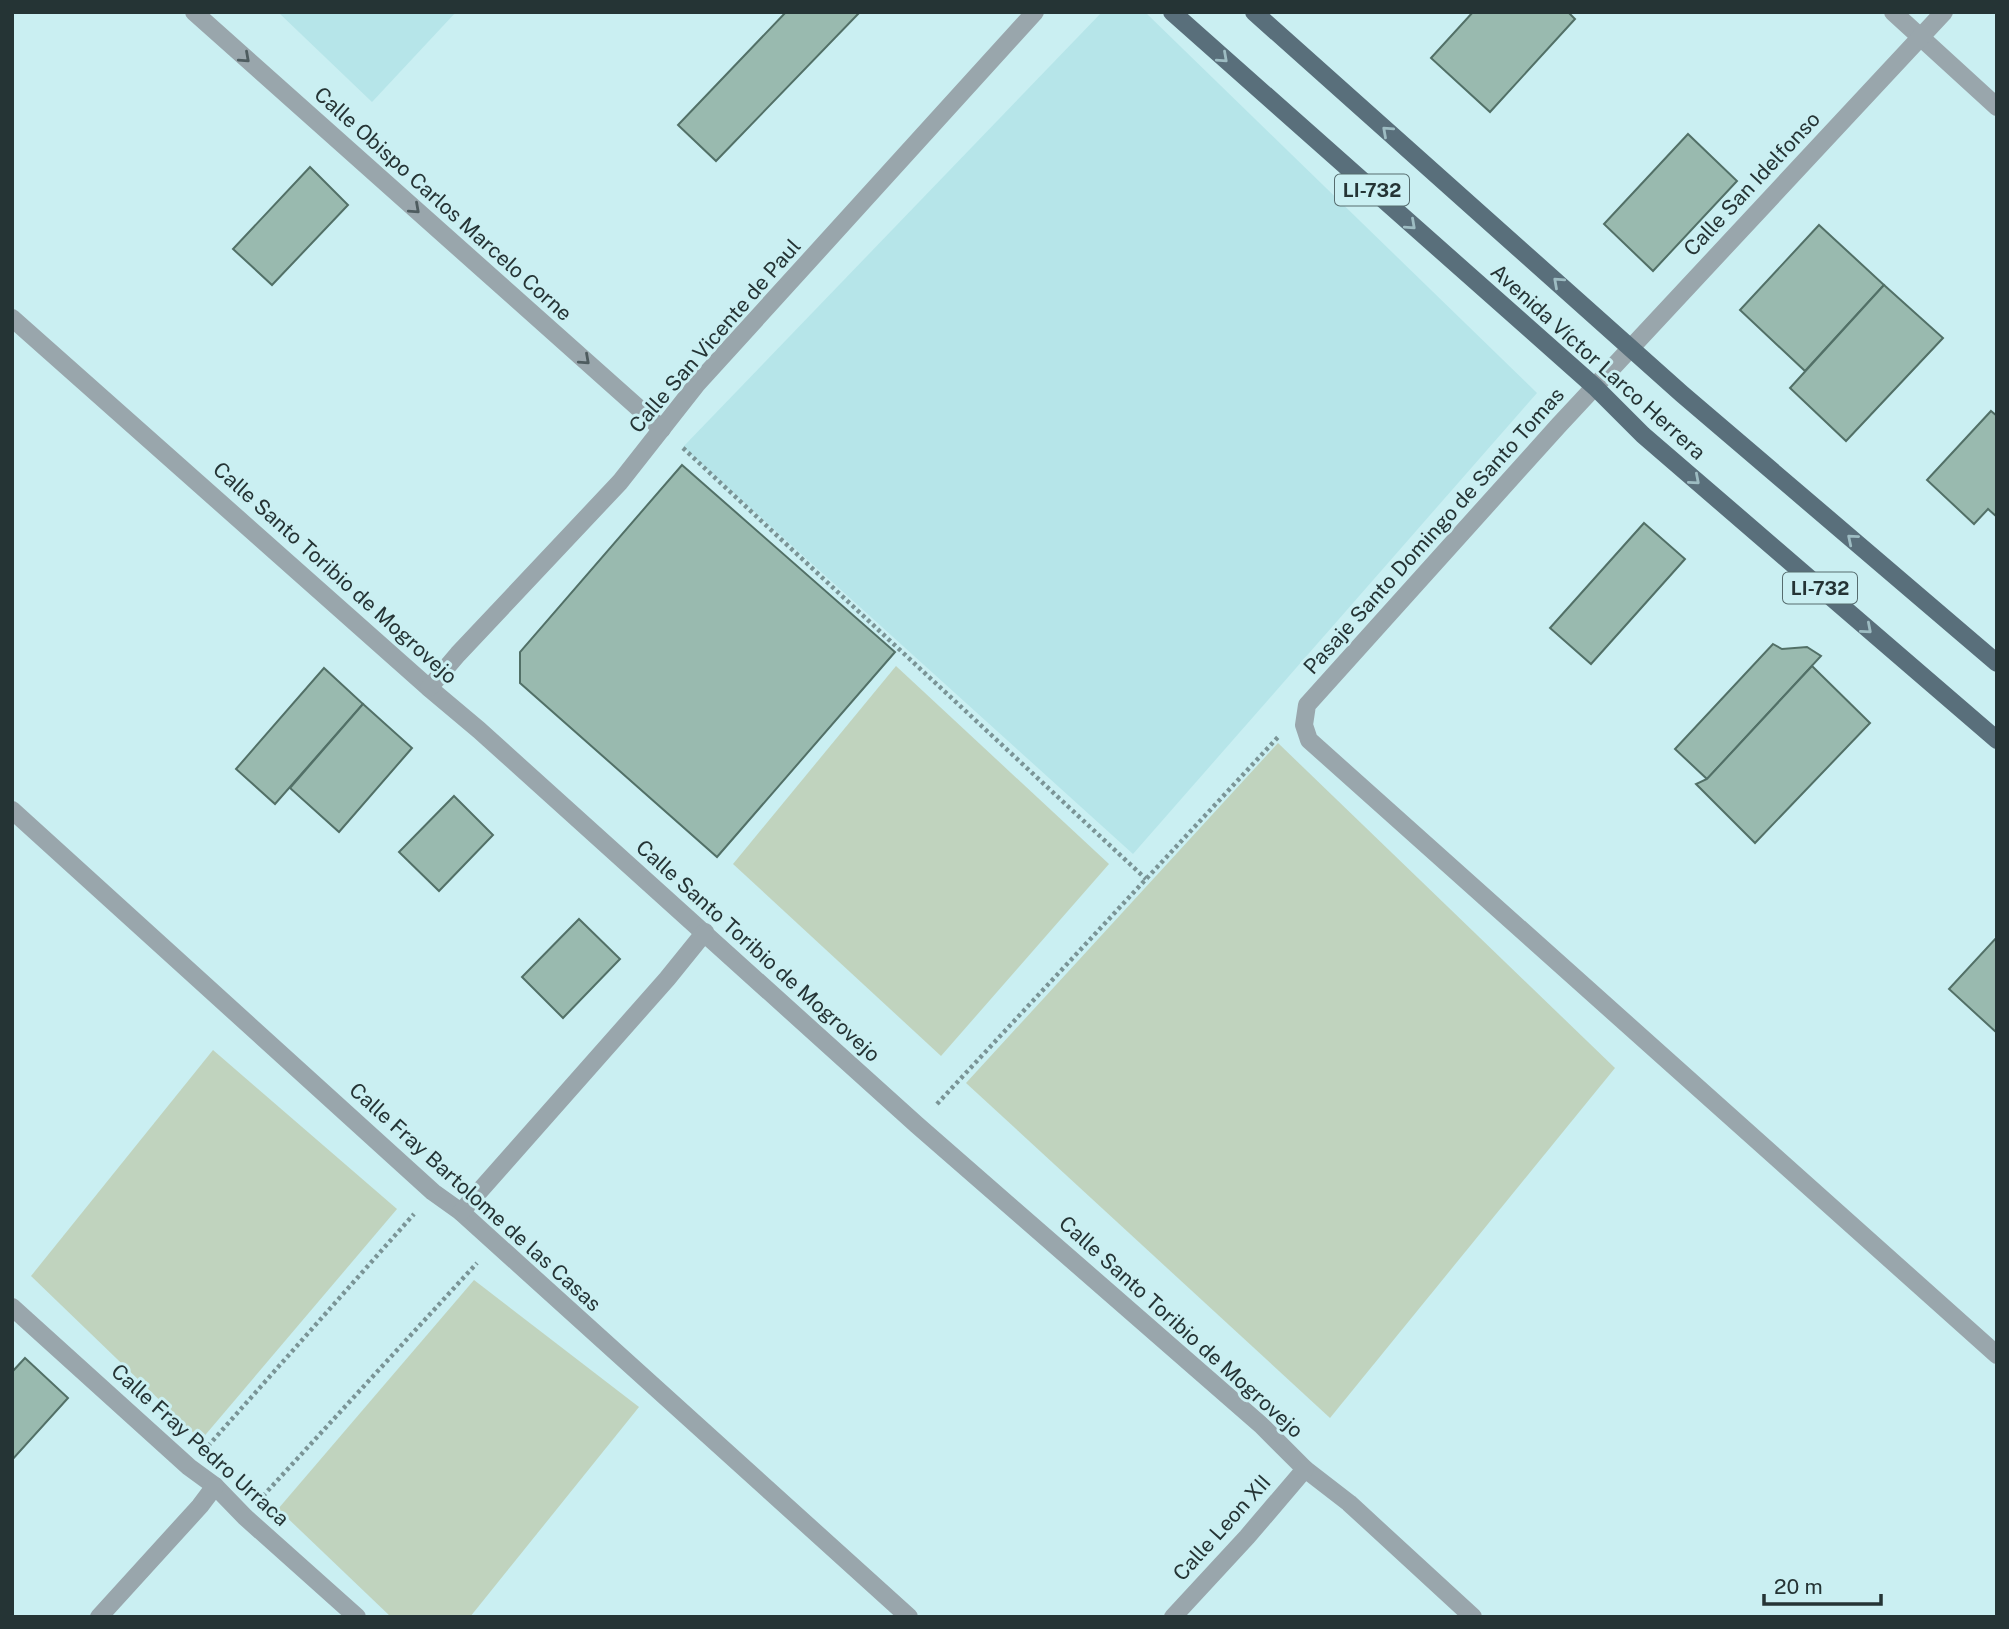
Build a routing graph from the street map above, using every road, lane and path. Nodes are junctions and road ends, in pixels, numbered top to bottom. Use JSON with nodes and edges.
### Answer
{"nodes":[{"id":1,"x":194,"y":12,"type":"edge"},
{"id":2,"x":1035,"y":12,"type":"edge"},
{"id":3,"x":1172,"y":12,"type":"edge"},
{"id":4,"x":1254,"y":12,"type":"edge"},
{"id":5,"x":1893,"y":12,"type":"edge"},
{"id":6,"x":1944,"y":12,"type":"edge"},
{"id":7,"x":1920,"y":37,"type":"junction"},
{"id":8,"x":1997,"y":107,"type":"edge"},
{"id":9,"x":12,"y":318,"type":"edge"},
{"id":10,"x":1630,"y":347,"type":"junction"},
{"id":11,"x":1595,"y":387,"type":"junction"},
{"id":12,"x":662,"y":429,"type":"junction"},
{"id":13,"x":1997,"y":663,"type":"edge"},
{"id":14,"x":429,"y":688,"type":"junction"},
{"id":15,"x":1307,"y":705,"type":"junction"},
{"id":16,"x":1997,"y":740,"type":"edge"},
{"id":17,"x":12,"y":810,"type":"edge"},
{"id":18,"x":1146,"y":879,"type":"junction"},
{"id":19,"x":705,"y":932,"type":"junction"},
{"id":20,"x":917,"y":1125,"type":"junction"},
{"id":21,"x":433,"y":1192,"type":"junction"},
{"id":22,"x":461,"y":1212,"type":"junction"},
{"id":23,"x":494,"y":1244,"type":"junction"},
{"id":24,"x":12,"y":1307,"type":"edge"},
{"id":25,"x":1997,"y":1355,"type":"edge"},
{"id":26,"x":189,"y":1467,"type":"junction"},
{"id":27,"x":1305,"y":1469,"type":"junction"},
{"id":28,"x":215,"y":1486,"type":"junction"},
{"id":29,"x":245,"y":1517,"type":"junction"},
{"id":30,"x":99,"y":1617,"type":"edge"},
{"id":31,"x":357,"y":1617,"type":"edge"},
{"id":32,"x":909,"y":1617,"type":"edge"},
{"id":33,"x":1173,"y":1617,"type":"edge"},
{"id":34,"x":1473,"y":1617,"type":"edge"}],
"edges":[{"from":1,"to":12,"type":"street","name":"Calle Obispo Carlos Marcelo Corne","one_way":true},
{"from":2,"to":12,"type":"street","name":"Calle San Vicente de Paul"},
{"from":3,"to":11,"type":"main road","name":"Avenida Víctor Larco Herrera","number":"LI-732","one_way":true},
{"from":10,"to":4,"type":"main road","name":"Avenida Víctor Larco Herrera","number":"LI-732","one_way":true},
{"from":5,"to":7,"type":"street"},
{"from":6,"to":7,"type":"street","name":"Calle San Idelfonso"},
{"from":7,"to":8,"type":"street"},
{"from":7,"to":10,"type":"street","name":"Calle San Idelfonso"},
{"from":9,"to":14,"type":"street","name":"Calle Santo Toribio de Mogrovejo"},
{"from":10,"to":11,"type":"street","name":"Calle San Idelfonso"},
{"from":13,"to":10,"type":"main road","name":"Avenida Víctor Larco Herrera","number":"LI-732","one_way":true},
{"from":11,"to":15,"type":"street","name":"Pasaje Santo Domingo de Santo Tomas"},
{"from":11,"to":16,"type":"main road","name":"Avenida Víctor Larco Herrera","number":"LI-732","one_way":true},
{"from":12,"to":14,"type":"street","name":"Calle San Vicente de Paul"},
{"from":12,"to":18,"type":"path"},
{"from":14,"to":19,"type":"street","name":"Calle Santo Toribio de Mogrovejo"},
{"from":15,"to":18,"type":"path"},
{"from":15,"to":25,"type":"street"},
{"from":17,"to":21,"type":"street","name":"Calle Fray Bartolome de las Casas"},
{"from":18,"to":20,"type":"path"},
{"from":19,"to":20,"type":"street","name":"Calle Santo Toribio de Mogrovejo"},
{"from":19,"to":22,"type":"street"},
{"from":20,"to":27,"type":"street","name":"Calle Santo Toribio de Mogrovejo"},
{"from":21,"to":22,"type":"street","name":"Calle Fray Bartolome de las Casas"},
{"from":21,"to":26,"type":"path"},
{"from":22,"to":23,"type":"street","name":"Calle Fray Bartolome de las Casas"},
{"from":23,"to":29,"type":"path"},
{"from":23,"to":32,"type":"street","name":"Calle Fray Bartolome de las Casas"},
{"from":24,"to":26,"type":"street","name":"Calle Fray Pedro Urraca"},
{"from":26,"to":28,"type":"street","name":"Calle Fray Pedro Urraca"},
{"from":27,"to":33,"type":"street","name":"Calle Leon XII"},
{"from":27,"to":34,"type":"street","name":"Calle Santo Toribio de Mogrovejo"},
{"from":28,"to":29,"type":"street","name":"Calle Fray Pedro Urraca"},
{"from":28,"to":30,"type":"street"},
{"from":29,"to":31,"type":"street","name":"Calle Fray Pedro Urraca"}]}
